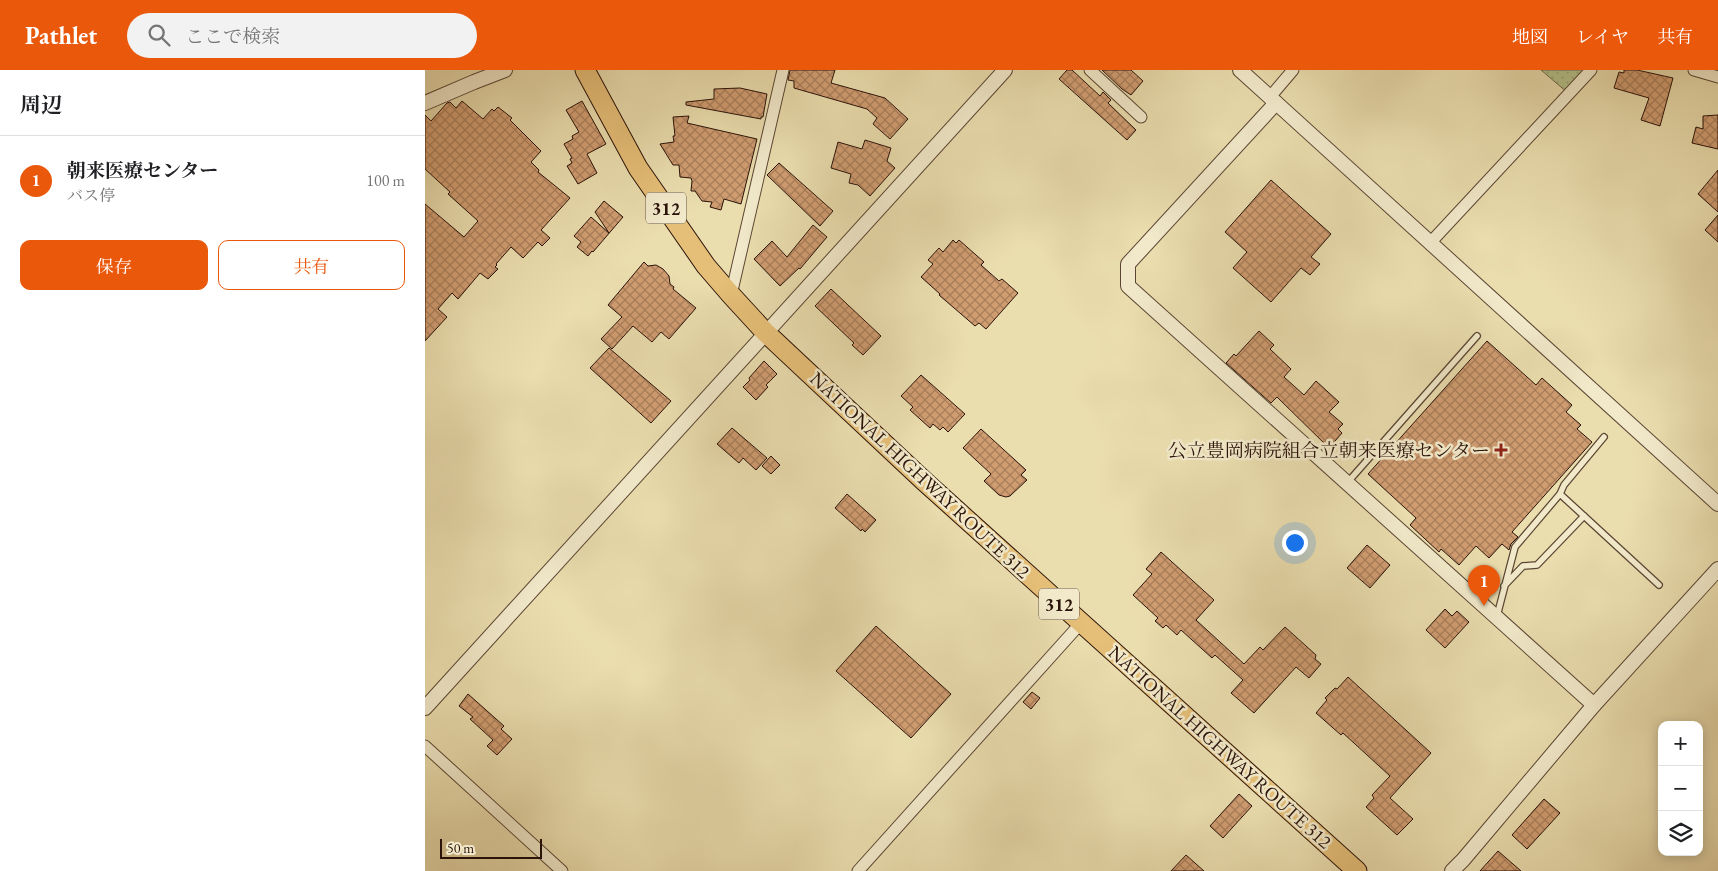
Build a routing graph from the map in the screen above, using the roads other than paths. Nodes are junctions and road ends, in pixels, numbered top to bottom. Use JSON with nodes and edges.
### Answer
{"nodes":[{"id":1,"x":505,"y":70,"type":"edge"},
{"id":2,"x":585,"y":70,"type":"edge"},
{"id":3,"x":783,"y":70,"type":"edge"},
{"id":4,"x":1005,"y":70,"type":"edge"},
{"id":5,"x":1089,"y":70,"type":"edge"},
{"id":6,"x":1239,"y":70,"type":"edge"},
{"id":7,"x":1293,"y":70,"type":"edge"},
{"id":8,"x":1591,"y":70,"type":"edge"},
{"id":9,"x":1694,"y":70,"type":"edge"},
{"id":10,"x":1718,"y":77,"type":"edge"},
{"id":11,"x":1273,"y":100,"type":"junction"},
{"id":12,"x":425,"y":103,"type":"edge"},
{"id":13,"x":1141,"y":117,"type":"dead end"},
{"id":14,"x":1430,"y":243,"type":"junction"},
{"id":15,"x":731,"y":295,"type":"junction"},
{"id":16,"x":765,"y":332,"type":"junction"},
{"id":17,"x":1477,"y":336,"type":"dead end"},
{"id":18,"x":1604,"y":437,"type":"dead end"},
{"id":19,"x":1347,"y":483,"type":"junction"},
{"id":20,"x":1560,"y":494,"type":"junction"},
{"id":21,"x":1718,"y":504,"type":"edge"},
{"id":22,"x":1584,"y":516,"type":"junction"},
{"id":23,"x":1718,"y":569,"type":"edge"},
{"id":24,"x":1659,"y":585,"type":"dead end"},
{"id":25,"x":1504,"y":586,"type":"junction"},
{"id":26,"x":1496,"y":618,"type":"junction"},
{"id":27,"x":1081,"y":623,"type":"junction"},
{"id":28,"x":1594,"y":705,"type":"junction"},
{"id":29,"x":425,"y":708,"type":"edge"},
{"id":30,"x":425,"y":746,"type":"edge"},
{"id":31,"x":562,"y":871,"type":"edge"},
{"id":32,"x":857,"y":871,"type":"edge"},
{"id":33,"x":1357,"y":871,"type":"edge"},
{"id":34,"x":1452,"y":871,"type":"edge"}],
"edges":[{"from":1,"to":12,"type":"street"},
{"from":2,"to":15,"type":"highway","name":"NATIONAL HIGHWAY ROUTE 312","number":"312"},
{"from":3,"to":15,"type":"street"},
{"from":4,"to":16,"type":"street"},
{"from":5,"to":13,"type":"street"},
{"from":6,"to":11,"type":"street"},
{"from":7,"to":11,"type":"street"},
{"from":8,"to":14,"type":"street"},
{"from":9,"to":10,"type":"street"},
{"from":11,"to":14,"type":"street"},
{"from":11,"to":19,"type":"street"},
{"from":14,"to":21,"type":"street"},
{"from":15,"to":16,"type":"highway","name":"NATIONAL HIGHWAY ROUTE 312","number":"312"},
{"from":16,"to":27,"type":"highway","name":"NATIONAL HIGHWAY ROUTE 312","number":"312"},
{"from":16,"to":29,"type":"street"},
{"from":17,"to":19,"type":"lane"},
{"from":18,"to":20,"type":"lane"},
{"from":19,"to":26,"type":"street"},
{"from":20,"to":22,"type":"lane"},
{"from":20,"to":25,"type":"lane"},
{"from":22,"to":24,"type":"lane"},
{"from":22,"to":25,"type":"lane"},
{"from":23,"to":28,"type":"street"},
{"from":25,"to":26,"type":"lane"},
{"from":26,"to":28,"type":"street"},
{"from":27,"to":32,"type":"street"},
{"from":27,"to":33,"type":"highway","name":"NATIONAL HIGHWAY ROUTE 312","number":"312"},
{"from":28,"to":34,"type":"street"},
{"from":30,"to":31,"type":"street"}]}
